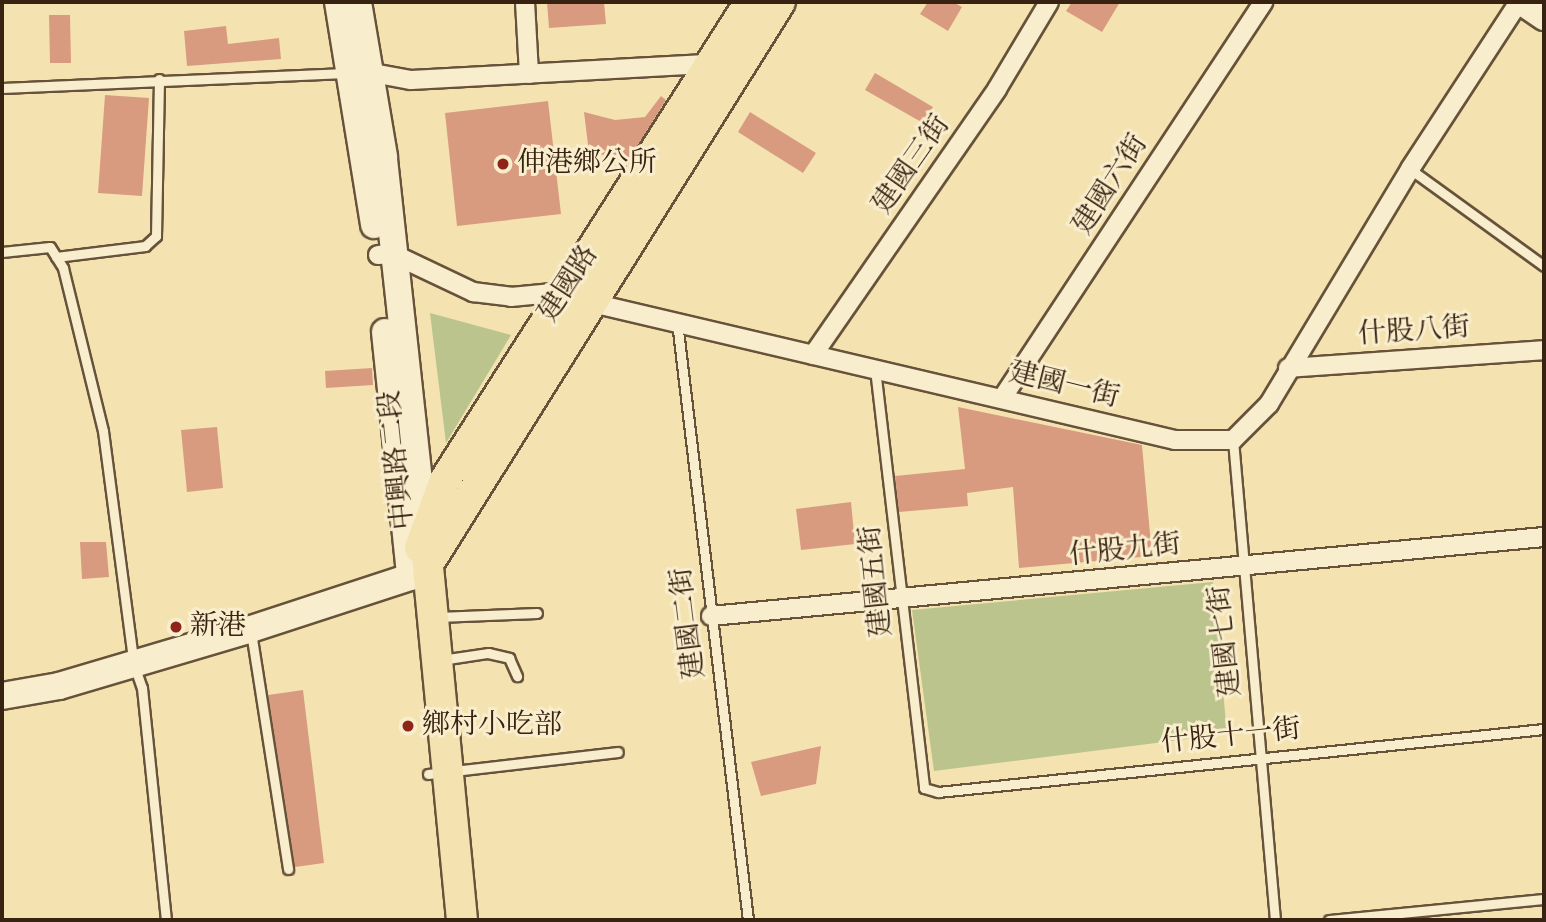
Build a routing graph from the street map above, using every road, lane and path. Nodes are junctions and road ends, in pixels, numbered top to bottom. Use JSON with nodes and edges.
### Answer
{"nodes":[{"id":1,"x":338,"y":2,"type":"edge"},
{"id":2,"x":358,"y":2,"type":"edge"},
{"id":3,"x":524,"y":2,"type":"edge"},
{"id":4,"x":750,"y":2,"type":"edge"},
{"id":5,"x":780,"y":2,"type":"edge"},
{"id":6,"x":1049,"y":2,"type":"edge"},
{"id":7,"x":1263,"y":2,"type":"edge"},
{"id":8,"x":1521,"y":2,"type":"edge"},
{"id":9,"x":1544,"y":17,"type":"edge"},
{"id":10,"x":711,"y":64,"type":"junction"},
{"id":11,"x":361,"y":72,"type":"junction"},
{"id":12,"x":529,"y":74,"type":"junction"},
{"id":13,"x":159,"y":79,"type":"junction"},
{"id":14,"x":2,"y":88,"type":"edge"},
{"id":15,"x":1410,"y":170,"type":"junction"},
{"id":16,"x":2,"y":252,"type":"edge"},
{"id":17,"x":385,"y":254,"type":"junction"},
{"id":18,"x":56,"y":257,"type":"junction"},
{"id":19,"x":1544,"y":266,"type":"edge"},
{"id":20,"x":576,"y":297,"type":"junction"},
{"id":21,"x":677,"y":321,"type":"junction"},
{"id":22,"x":1544,"y":349,"type":"edge"},
{"id":23,"x":813,"y":355,"type":"junction"},
{"id":24,"x":1288,"y":368,"type":"junction"},
{"id":25,"x":875,"y":369,"type":"junction"},
{"id":26,"x":1003,"y":397,"type":"junction"},
{"id":27,"x":1233,"y":440,"type":"junction"},
{"id":28,"x":1544,"y":537,"type":"edge"},
{"id":29,"x":421,"y":559,"type":"junction"},
{"id":30,"x":1241,"y":566,"type":"junction"},
{"id":31,"x":903,"y":599,"type":"junction"},
{"id":32,"x":537,"y":613,"type":"dead end"},
{"id":33,"x":711,"y":616,"type":"junction"},
{"id":34,"x":433,"y":617,"type":"junction"},
{"id":35,"x":251,"y":629,"type":"junction"},
{"id":36,"x":438,"y":661,"type":"junction"},
{"id":37,"x":134,"y":665,"type":"junction"},
{"id":38,"x":517,"y":676,"type":"dead end"},
{"id":39,"x":2,"y":696,"type":"edge"},
{"id":40,"x":1544,"y":729,"type":"edge"},
{"id":41,"x":618,"y":752,"type":"dead end"},
{"id":42,"x":1261,"y":756,"type":"junction"},
{"id":43,"x":438,"y":773,"type":"junction"},
{"id":44,"x":924,"y":788,"type":"joint"},
{"id":45,"x":288,"y":869,"type":"dead end"},
{"id":46,"x":1544,"y":899,"type":"edge"},
{"id":47,"x":166,"y":920,"type":"edge"},
{"id":48,"x":443,"y":920,"type":"edge"},
{"id":49,"x":462,"y":920,"type":"edge"},
{"id":50,"x":748,"y":920,"type":"edge"},
{"id":51,"x":1275,"y":920,"type":"edge"},
{"id":52,"x":1329,"y":920,"type":"edge"}],
"edges":[{"from":1,"to":11,"type":"main road","name":"中興路二段"},
{"from":2,"to":11,"type":"main road","name":"中興路二段"},
{"from":3,"to":12,"type":"street"},
{"from":4,"to":10,"type":"main road","name":"建國路"},
{"from":5,"to":20,"type":"main road","name":"建國路"},
{"from":6,"to":23,"type":"street","name":"建國三街"},
{"from":7,"to":26,"type":"street","name":"建國六街"},
{"from":8,"to":9,"type":"main road"},
{"from":8,"to":15,"type":"street"},
{"from":10,"to":12,"type":"street"},
{"from":10,"to":20,"type":"main road","name":"建國路"},
{"from":11,"to":12,"type":"street"},
{"from":11,"to":13,"type":"lane"},
{"from":11,"to":17,"type":"main road","name":"中興路二段"},
{"from":13,"to":14,"type":"lane"},
{"from":13,"to":18,"type":"lane"},
{"from":15,"to":19,"type":"lane"},
{"from":15,"to":24,"type":"street"},
{"from":16,"to":18,"type":"lane"},
{"from":17,"to":20,"type":"street","name":"建國一街"},
{"from":17,"to":29,"type":"main road","name":"中興路二段"},
{"from":17,"to":29,"type":"main road","name":"中興路二段"},
{"from":18,"to":37,"type":"lane"},
{"from":20,"to":21,"type":"street","name":"建國一街"},
{"from":20,"to":29,"type":"main road","name":"建國路"},
{"from":21,"to":23,"type":"street","name":"建國一街"},
{"from":21,"to":33,"type":"lane","name":"建國二街"},
{"from":22,"to":24,"type":"street","name":"什股八街"},
{"from":23,"to":25,"type":"street","name":"建國一街"},
{"from":24,"to":27,"type":"street"},
{"from":25,"to":26,"type":"street","name":"建國一街"},
{"from":25,"to":31,"type":"lane","name":"建國五街"},
{"from":26,"to":27,"type":"street","name":"建國一街"},
{"from":27,"to":30,"type":"lane","name":"建國七街"},
{"from":28,"to":30,"type":"street","name":"什股九街"},
{"from":29,"to":34,"type":"main road","name":"中興路二段"},
{"from":29,"to":35,"type":"main road"},
{"from":29,"to":43,"type":"main road","name":"中興路二段"},
{"from":30,"to":31,"type":"street","name":"什股九街"},
{"from":30,"to":42,"type":"lane","name":"建國七街"},
{"from":31,"to":33,"type":"street","name":"什股九街"},
{"from":31,"to":44,"type":"lane","name":"建國五街"},
{"from":32,"to":34,"type":"lane"},
{"from":33,"to":50,"type":"lane","name":"建國二街"},
{"from":34,"to":36,"type":"main road","name":"中興路二段"},
{"from":35,"to":37,"type":"main road"},
{"from":35,"to":45,"type":"lane"},
{"from":36,"to":38,"type":"lane"},
{"from":36,"to":43,"type":"main road","name":"中興路二段"},
{"from":37,"to":39,"type":"main road"},
{"from":37,"to":47,"type":"lane"},
{"from":40,"to":42,"type":"lane","name":"什股十一街"},
{"from":41,"to":43,"type":"lane"},
{"from":42,"to":44,"type":"lane","name":"什股十一街"},
{"from":42,"to":51,"type":"lane","name":"建國七街"},
{"from":43,"to":48,"type":"main road","name":"中興路二段"},
{"from":43,"to":49,"type":"main road","name":"中興路二段"},
{"from":46,"to":52,"type":"lane"}]}
